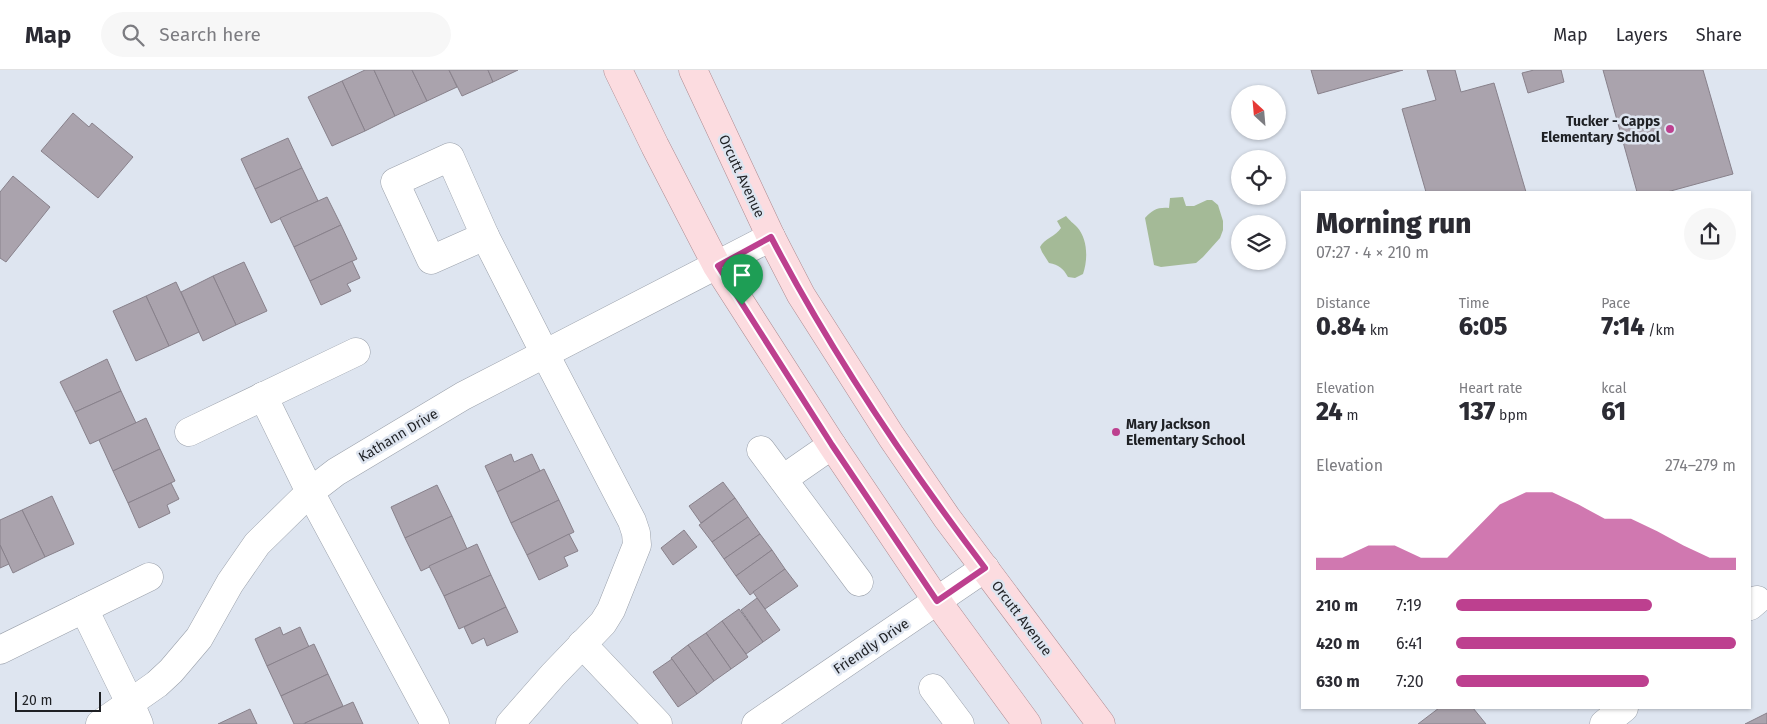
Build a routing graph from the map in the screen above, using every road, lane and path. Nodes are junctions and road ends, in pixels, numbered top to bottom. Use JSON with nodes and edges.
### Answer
{"nodes":[{"id":1,"x":618,"y":70,"type":"edge"},
{"id":2,"x":693,"y":70,"type":"edge"},
{"id":3,"x":485,"y":236,"type":"dead end"},
{"id":4,"x":771,"y":237,"type":"junction"},
{"id":5,"x":718,"y":266,"type":"junction"},
{"id":6,"x":356,"y":352,"type":"dead end"},
{"id":7,"x":545,"y":354,"type":"junction"},
{"id":8,"x":263,"y":396,"type":"junction"},
{"id":9,"x":189,"y":432,"type":"dead end"},
{"id":10,"x":832,"y":445,"type":"junction"},
{"id":11,"x":761,"y":450,"type":"dead end"},
{"id":12,"x":783,"y":479,"type":"junction"},
{"id":13,"x":310,"y":492,"type":"junction"},
{"id":14,"x":985,"y":568,"type":"junction"},
{"id":15,"x":149,"y":578,"type":"dead end"},
{"id":16,"x":859,"y":582,"type":"dead end"},
{"id":17,"x":937,"y":601,"type":"junction"},
{"id":18,"x":84,"y":609,"type":"junction"},
{"id":19,"x":582,"y":644,"type":"junction"},
{"id":20,"x":0,"y":650,"type":"edge"},
{"id":21,"x":933,"y":688,"type":"dead end"},
{"id":22,"x":1623,"y":709,"type":"edge"},
{"id":23,"x":134,"y":714,"type":"edge"},
{"id":24,"x":100,"y":724,"type":"edge"},
{"id":25,"x":435,"y":724,"type":"edge"},
{"id":26,"x":510,"y":724,"type":"edge"},
{"id":27,"x":658,"y":724,"type":"edge"},
{"id":28,"x":756,"y":724,"type":"edge"},
{"id":29,"x":960,"y":724,"type":"edge"},
{"id":30,"x":1027,"y":724,"type":"edge"},
{"id":31,"x":1101,"y":724,"type":"edge"},
{"id":32,"x":1604,"y":724,"type":"edge"}],
"edges":[{"from":1,"to":5,"type":"main road"},
{"from":2,"to":4,"type":"main road","name":"Orcutt Avenue"},
{"from":3,"to":7,"type":"street"},
{"from":4,"to":5,"type":"street","name":"Kathann Drive"},
{"from":4,"to":14,"type":"main road","name":"Orcutt Avenue"},
{"from":5,"to":7,"type":"street","name":"Kathann Drive"},
{"from":5,"to":10,"type":"main road"},
{"from":6,"to":8,"type":"street"},
{"from":7,"to":13,"type":"street","name":"Kathann Drive"},
{"from":7,"to":19,"type":"street"},
{"from":8,"to":9,"type":"street"},
{"from":8,"to":13,"type":"street"},
{"from":10,"to":12,"type":"street"},
{"from":10,"to":17,"type":"main road"},
{"from":11,"to":12,"type":"street"},
{"from":12,"to":16,"type":"street"},
{"from":13,"to":23,"type":"street","name":"Kathann Drive"},
{"from":13,"to":25,"type":"street"},
{"from":14,"to":17,"type":"street","name":"Friendly Drive"},
{"from":14,"to":31,"type":"main road","name":"Orcutt Avenue"},
{"from":15,"to":18,"type":"street"},
{"from":17,"to":28,"type":"street","name":"Friendly Drive"},
{"from":17,"to":30,"type":"main road"},
{"from":18,"to":20,"type":"street"},
{"from":18,"to":23,"type":"street"},
{"from":19,"to":26,"type":"street"},
{"from":19,"to":27,"type":"street"},
{"from":21,"to":29,"type":"street"},
{"from":22,"to":32,"type":"street"},
{"from":23,"to":24,"type":"street","name":"Kathann Drive"}]}
